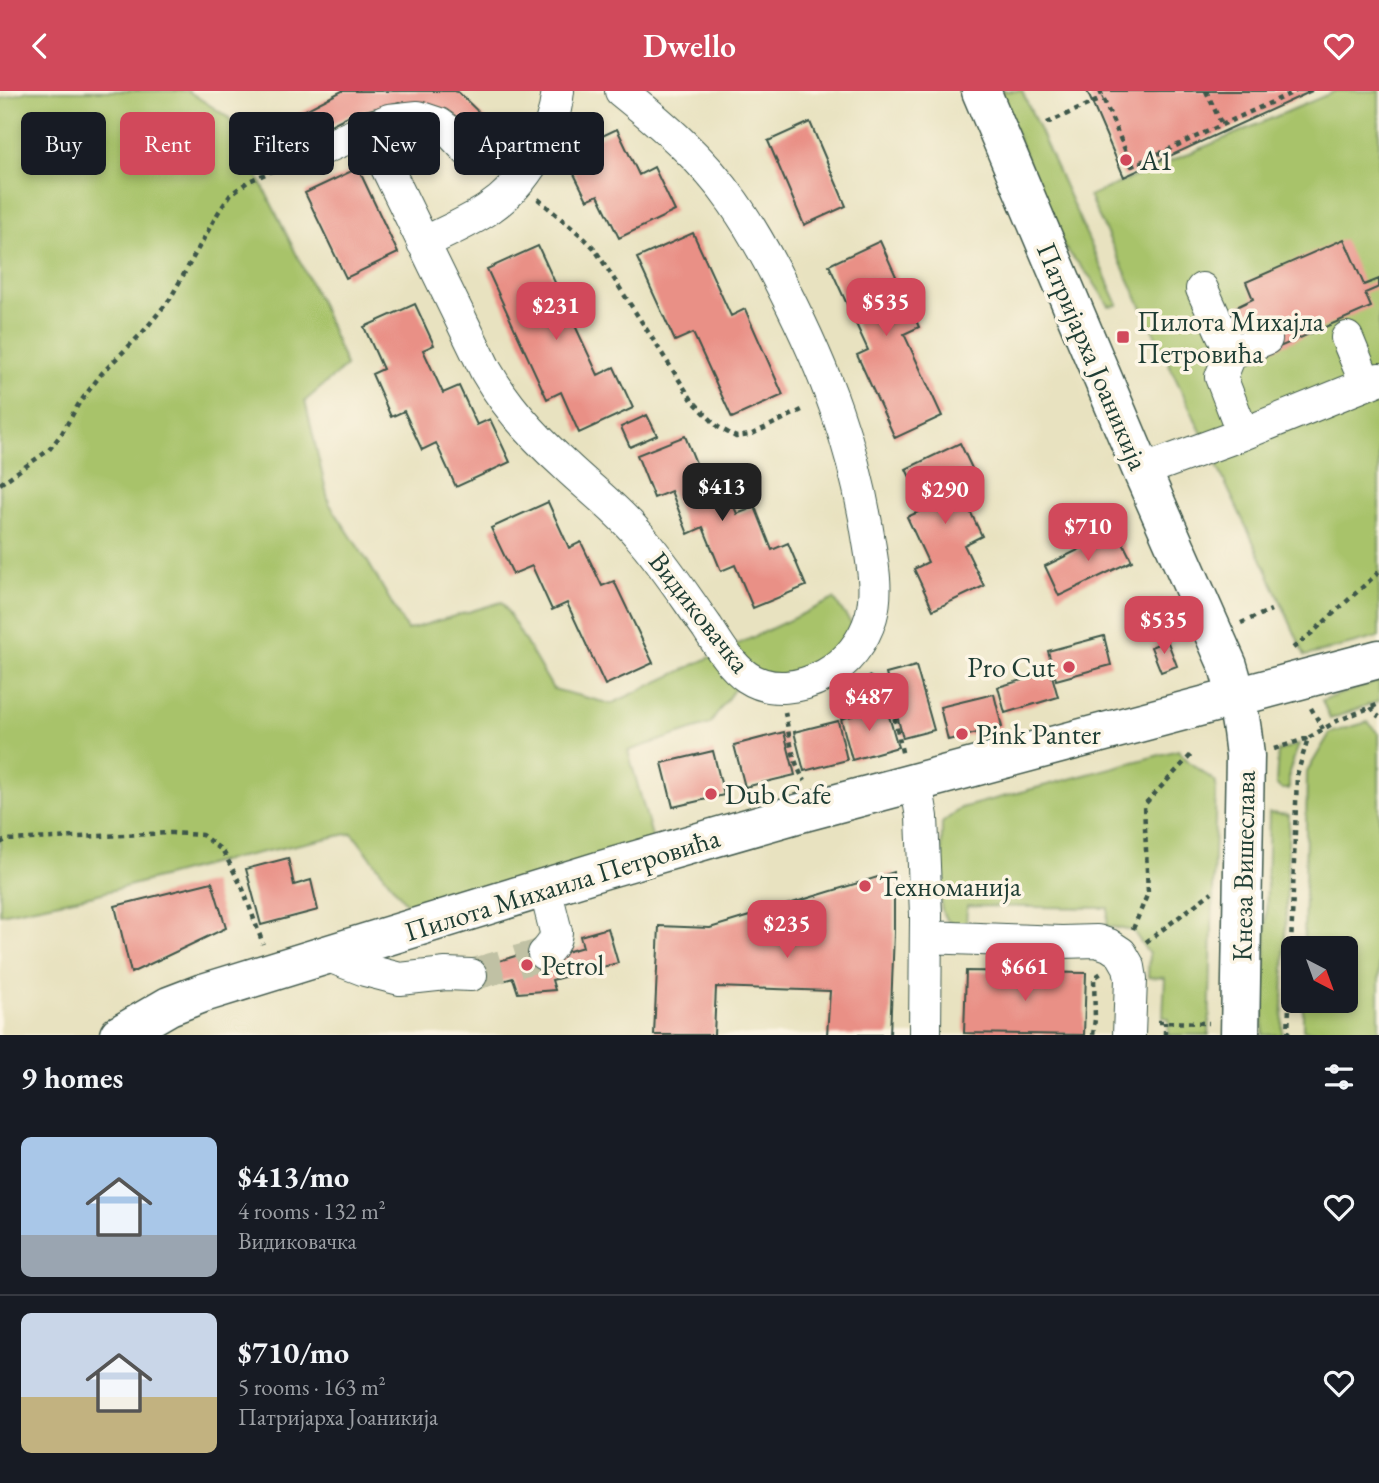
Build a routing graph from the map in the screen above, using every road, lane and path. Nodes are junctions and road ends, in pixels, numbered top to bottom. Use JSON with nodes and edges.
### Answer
{"nodes":[{"id":1,"x":558,"y":91,"type":"edge"},
{"id":2,"x":621,"y":91,"type":"edge"},
{"id":3,"x":981,"y":91,"type":"edge"},
{"id":4,"x":1100,"y":91,"type":"edge"},
{"id":5,"x":1206,"y":91,"type":"edge"},
{"id":6,"x":1296,"y":91,"type":"edge"},
{"id":7,"x":1103,"y":98,"type":"junction"},
{"id":8,"x":1047,"y":123,"type":"dead end"},
{"id":9,"x":440,"y":125,"type":"edge"},
{"id":10,"x":1222,"y":125,"type":"junction"},
{"id":11,"x":454,"y":136,"type":"edge"},
{"id":12,"x":263,"y":175,"type":"edge"},
{"id":13,"x":390,"y":175,"type":"edge"},
{"id":14,"x":518,"y":183,"type":"junction"},
{"id":15,"x":423,"y":243,"type":"junction"},
{"id":16,"x":1202,"y":289,"type":"dead end"},
{"id":17,"x":1347,"y":338,"type":"dead end"},
{"id":18,"x":1266,"y":339,"type":"dead end"},
{"id":19,"x":1231,"y":353,"type":"junction"},
{"id":20,"x":1373,"y":382,"type":"edge"},
{"id":21,"x":832,"y":394,"type":"junction"},
{"id":22,"x":1243,"y":434,"type":"junction"},
{"id":23,"x":1142,"y":471,"type":"junction"},
{"id":24,"x":0,"y":484,"type":"edge"},
{"id":25,"x":1379,"y":572,"type":"edge"},
{"id":26,"x":1271,"y":610,"type":"dead end"},
{"id":27,"x":1234,"y":627,"type":"dead end"},
{"id":28,"x":1290,"y":650,"type":"dead end"},
{"id":29,"x":1379,"y":659,"type":"edge"},
{"id":30,"x":843,"y":663,"type":"junction"},
{"id":31,"x":782,"y":687,"type":"junction"},
{"id":32,"x":1237,"y":698,"type":"junction"},
{"id":33,"x":1379,"y":703,"type":"edge"},
{"id":34,"x":1309,"y":704,"type":"dead end"},
{"id":35,"x":1371,"y":706,"type":"junction"},
{"id":36,"x":1379,"y":717,"type":"edge"},
{"id":37,"x":1323,"y":729,"type":"junction"},
{"id":38,"x":1308,"y":738,"type":"junction"},
{"id":39,"x":1272,"y":741,"type":"dead end"},
{"id":40,"x":1191,"y":755,"type":"dead end"},
{"id":41,"x":910,"y":773,"type":"junction"},
{"id":42,"x":811,"y":789,"type":"dead end"},
{"id":43,"x":0,"y":843,"type":"edge"},
{"id":44,"x":1218,"y":887,"type":"dead end"},
{"id":45,"x":545,"y":888,"type":"junction"},
{"id":46,"x":926,"y":937,"type":"junction"},
{"id":47,"x":1129,"y":937,"type":"dead end"},
{"id":48,"x":1139,"y":947,"type":"dead end"},
{"id":49,"x":544,"y":954,"type":"dead end"},
{"id":50,"x":267,"y":955,"type":"dead end"},
{"id":51,"x":326,"y":955,"type":"junction"},
{"id":52,"x":1110,"y":968,"type":"dead end"},
{"id":53,"x":471,"y":975,"type":"tunnel mouth"},
{"id":54,"x":1086,"y":1012,"type":"dead end"},
{"id":55,"x":1096,"y":1012,"type":"junction"},
{"id":56,"x":1166,"y":1022,"type":"junction"},
{"id":57,"x":1142,"y":1028,"type":"edge"},
{"id":58,"x":1228,"y":1029,"type":"edge"},
{"id":59,"x":119,"y":1035,"type":"edge"},
{"id":60,"x":925,"y":1035,"type":"edge"},
{"id":61,"x":1093,"y":1035,"type":"edge"},
{"id":62,"x":1165,"y":1035,"type":"edge"},
{"id":63,"x":1288,"y":1035,"type":"edge"}],
"edges":[{"from":1,"to":14,"type":"street"},
{"from":2,"to":21,"type":"street","name":"Видиковачка"},
{"from":3,"to":23,"type":"main road","name":"Патријарха Јоаникија"},
{"from":4,"to":7,"type":"path"},
{"from":5,"to":10,"type":"path"},
{"from":6,"to":10,"type":"path"},
{"from":7,"to":8,"type":"path"},
{"from":7,"to":10,"type":"path"},
{"from":9,"to":11,"type":"street"},
{"from":12,"to":24,"type":"path"},
{"from":13,"to":15,"type":"street","name":"Видиковачка"},
{"from":14,"to":15,"type":"street"},
{"from":14,"to":21,"type":"path"},
{"from":15,"to":31,"type":"street","name":"Видиковачка"},
{"from":16,"to":19,"type":"street"},
{"from":17,"to":20,"type":"street"},
{"from":18,"to":19,"type":"street"},
{"from":19,"to":22,"type":"street"},
{"from":20,"to":22,"type":"street"},
{"from":21,"to":30,"type":"street","name":"Видиковачка"},
{"from":22,"to":23,"type":"street"},
{"from":23,"to":32,"type":"main road","name":"Патријарха Јоаникија"},
{"from":25,"to":28,"type":"path"},
{"from":26,"to":27,"type":"path"},
{"from":29,"to":32,"type":"main road","name":"Пилота Михаила Петровића"},
{"from":30,"to":31,"type":"street","name":"Видиковачка"},
{"from":30,"to":41,"type":"path"},
{"from":31,"to":42,"type":"path"},
{"from":32,"to":41,"type":"main road","name":"Пилота Михаила Петровића"},
{"from":32,"to":58,"type":"main road","name":"Кнеза Вишеслава"},
{"from":33,"to":35,"type":"path"},
{"from":34,"to":37,"type":"path"},
{"from":35,"to":36,"type":"path"},
{"from":35,"to":37,"type":"path"},
{"from":37,"to":38,"type":"path"},
{"from":38,"to":39,"type":"path"},
{"from":38,"to":63,"type":"path"},
{"from":40,"to":47,"type":"path"},
{"from":41,"to":45,"type":"main road","name":"Пилота Михаила Петровића"},
{"from":41,"to":46,"type":"street"},
{"from":43,"to":50,"type":"path"},
{"from":44,"to":48,"type":"path"},
{"from":45,"to":49,"type":"street"},
{"from":45,"to":51,"type":"main road","name":"Пилота Михаила Петровића"},
{"from":46,"to":57,"type":"street"},
{"from":46,"to":60,"type":"street"},
{"from":51,"to":53,"type":"street"},
{"from":51,"to":59,"type":"main road","name":"Пилота Михаила Петровића"},
{"from":52,"to":55,"type":"path"},
{"from":54,"to":55,"type":"path"},
{"from":55,"to":61,"type":"path"},
{"from":56,"to":57,"type":"path"},
{"from":56,"to":58,"type":"path"},
{"from":56,"to":62,"type":"path"}]}
